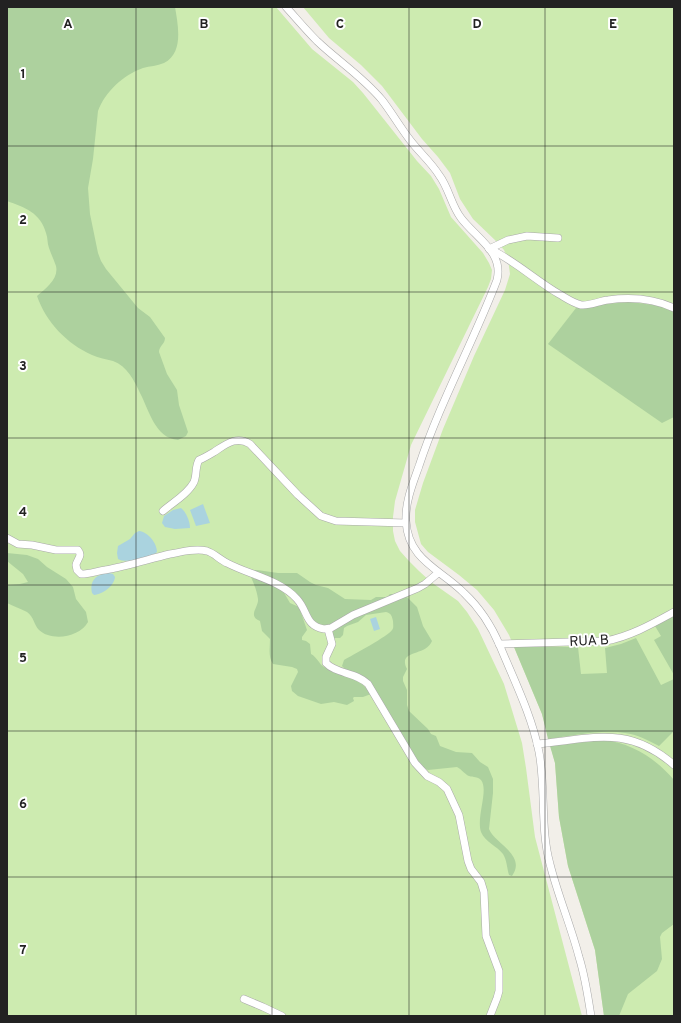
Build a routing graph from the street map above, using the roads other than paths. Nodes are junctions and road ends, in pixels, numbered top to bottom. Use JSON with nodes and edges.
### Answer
{"nodes":[{"id":1,"x":286,"y":7,"type":"edge"},
{"id":2,"x":558,"y":238,"type":"dead end"},
{"id":3,"x":489,"y":249,"type":"junction"},
{"id":4,"x":674,"y":308,"type":"edge"},
{"id":5,"x":163,"y":511,"type":"dead end"},
{"id":6,"x":406,"y":523,"type":"junction"},
{"id":7,"x":7,"y":538,"type":"edge"},
{"id":8,"x":438,"y":573,"type":"junction"},
{"id":9,"x":674,"y":612,"type":"edge"},
{"id":10,"x":328,"y":629,"type":"junction"},
{"id":11,"x":499,"y":644,"type":"junction"},
{"id":12,"x":537,"y":744,"type":"junction"},
{"id":13,"x":674,"y":765,"type":"edge"},
{"id":14,"x":244,"y":999,"type":"dead end"},
{"id":15,"x":282,"y":1016,"type":"edge"},
{"id":16,"x":490,"y":1016,"type":"edge"},
{"id":17,"x":591,"y":1016,"type":"edge"}],
"edges":[{"from":1,"to":3,"type":"street"},
{"from":2,"to":3,"type":"street"},
{"from":3,"to":4,"type":"street"},
{"from":3,"to":6,"type":"street"},
{"from":5,"to":6,"type":"street"},
{"from":6,"to":8,"type":"street"},
{"from":7,"to":10,"type":"street"},
{"from":8,"to":10,"type":"street"},
{"from":8,"to":11,"type":"street"},
{"from":9,"to":11,"type":"street","name":"RUA B"},
{"from":10,"to":16,"type":"street"},
{"from":11,"to":12,"type":"street"},
{"from":12,"to":13,"type":"street"},
{"from":12,"to":17,"type":"street"},
{"from":14,"to":15,"type":"street"}]}
